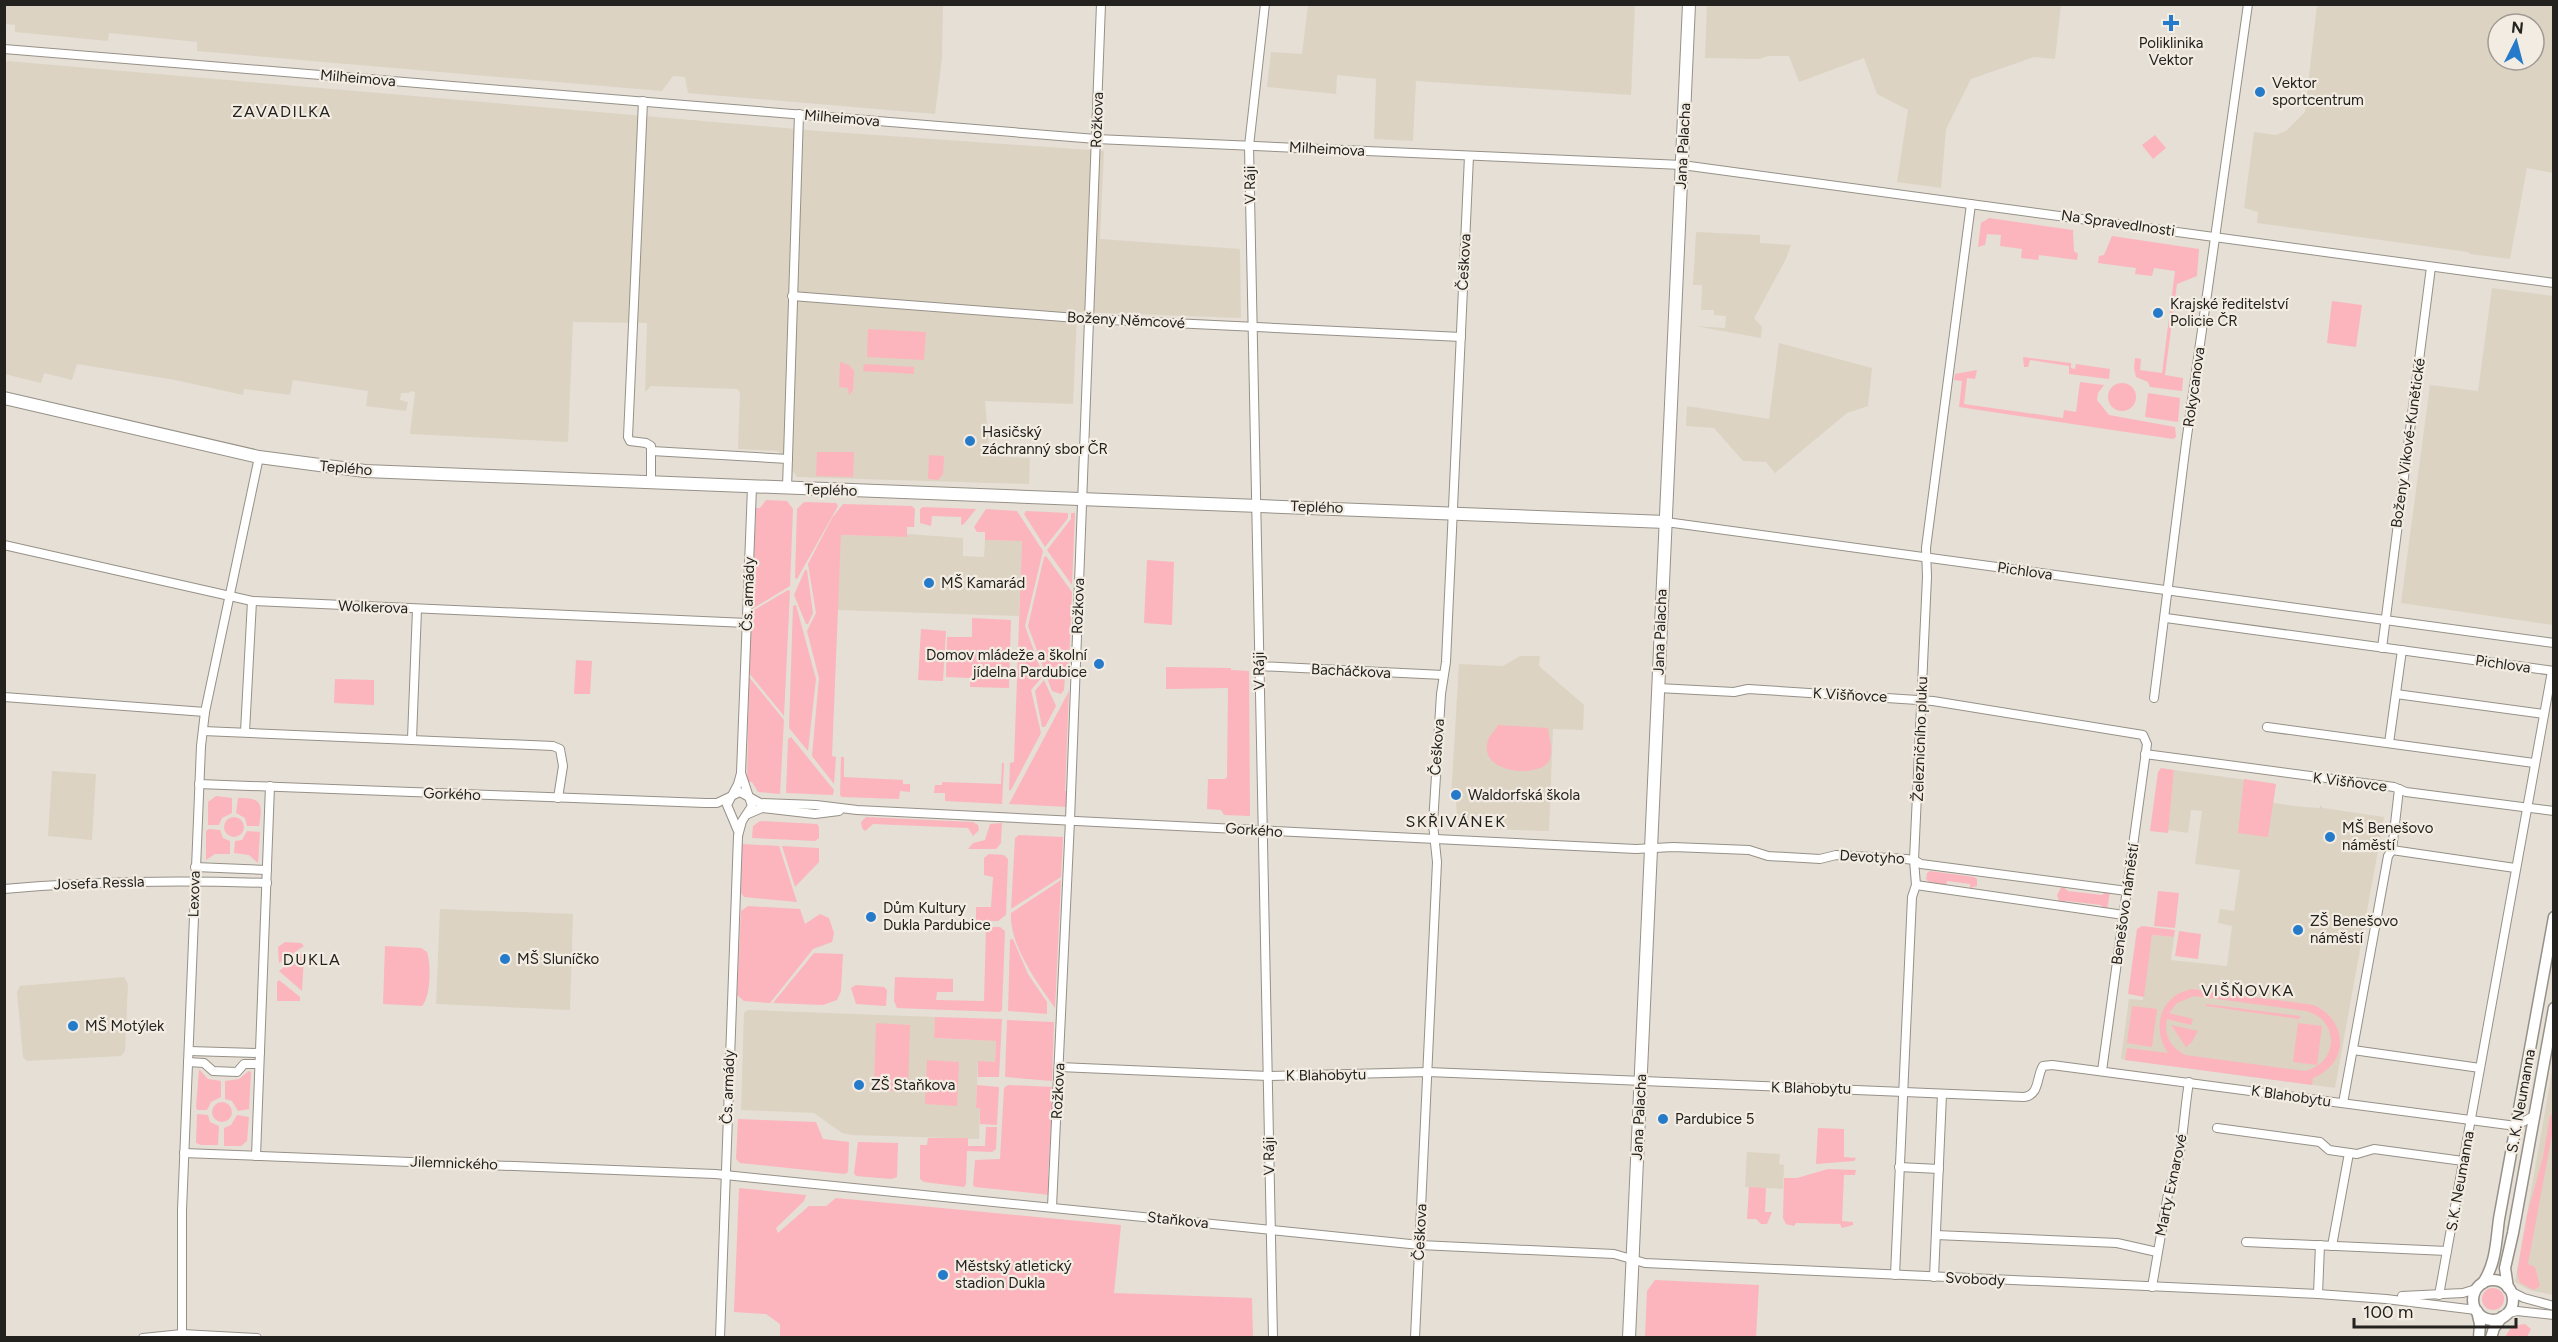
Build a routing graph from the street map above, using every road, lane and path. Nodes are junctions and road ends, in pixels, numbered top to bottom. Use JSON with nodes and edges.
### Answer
{"nodes":[{"id":1,"x":1101,"y":4,"type":"edge"},
{"id":2,"x":1265,"y":4,"type":"edge"},
{"id":3,"x":1689,"y":4,"type":"edge"},
{"id":4,"x":2248,"y":4,"type":"edge"},
{"id":5,"x":4,"y":49,"type":"edge"},
{"id":6,"x":643,"y":101,"type":"junction"},
{"id":7,"x":799,"y":114,"type":"junction"},
{"id":8,"x":1096,"y":140,"type":"junction"},
{"id":9,"x":1249,"y":146,"type":"junction"},
{"id":10,"x":1469,"y":156,"type":"junction"},
{"id":11,"x":1682,"y":165,"type":"junction"},
{"id":12,"x":1971,"y":204,"type":"junction"},
{"id":13,"x":2215,"y":237,"type":"junction"},
{"id":14,"x":2431,"y":267,"type":"junction"},
{"id":15,"x":2553,"y":284,"type":"edge"},
{"id":16,"x":792,"y":296,"type":"junction"},
{"id":17,"x":1089,"y":319,"type":"junction"},
{"id":18,"x":1253,"y":327,"type":"junction"},
{"id":19,"x":1461,"y":337,"type":"junction"},
{"id":20,"x":4,"y":398,"type":"edge"},
{"id":21,"x":652,"y":451,"type":"junction"},
{"id":22,"x":259,"y":457,"type":"junction"},
{"id":23,"x":788,"y":459,"type":"junction"},
{"id":24,"x":651,"y":483,"type":"junction"},
{"id":25,"x":752,"y":487,"type":"junction"},
{"id":26,"x":787,"y":488,"type":"junction"},
{"id":27,"x":1082,"y":500,"type":"junction"},
{"id":28,"x":1256,"y":504,"type":"junction"},
{"id":29,"x":1454,"y":512,"type":"junction"},
{"id":30,"x":1666,"y":522,"type":"junction"},
{"id":31,"x":4,"y":545,"type":"edge"},
{"id":32,"x":1926,"y":557,"type":"junction"},
{"id":33,"x":2168,"y":590,"type":"junction"},
{"id":34,"x":230,"y":597,"type":"junction"},
{"id":35,"x":252,"y":601,"type":"junction"},
{"id":36,"x":417,"y":609,"type":"junction"},
{"id":37,"x":2166,"y":618,"type":"junction"},
{"id":38,"x":2384,"y":620,"type":"junction"},
{"id":39,"x":747,"y":623,"type":"junction"},
{"id":40,"x":2553,"y":643,"type":"edge"},
{"id":41,"x":2382,"y":648,"type":"junction"},
{"id":42,"x":2402,"y":650,"type":"junction"},
{"id":43,"x":1259,"y":666,"type":"junction"},
{"id":44,"x":2553,"y":671,"type":"edge"},
{"id":45,"x":1443,"y":675,"type":"junction"},
{"id":46,"x":1658,"y":688,"type":"junction"},
{"id":47,"x":2396,"y":694,"type":"junction"},
{"id":48,"x":4,"y":697,"type":"edge"},
{"id":49,"x":2154,"y":698,"type":"dead end"},
{"id":50,"x":1921,"y":699,"type":"junction"},
{"id":51,"x":205,"y":712,"type":"junction"},
{"id":52,"x":2544,"y":714,"type":"junction"},
{"id":53,"x":2267,"y":727,"type":"dead end"},
{"id":54,"x":203,"y":730,"type":"junction"},
{"id":55,"x":245,"y":732,"type":"junction"},
{"id":56,"x":2145,"y":738,"type":"joint"},
{"id":57,"x":412,"y":740,"type":"junction"},
{"id":58,"x":2389,"y":743,"type":"junction"},
{"id":59,"x":2145,"y":754,"type":"junction"},
{"id":60,"x":2534,"y":763,"type":"junction"},
{"id":61,"x":741,"y":773,"type":"junction"},
{"id":62,"x":199,"y":784,"type":"junction"},
{"id":63,"x":270,"y":786,"type":"junction"},
{"id":64,"x":2399,"y":789,"type":"junction"},
{"id":65,"x":731,"y":796,"type":"junction"},
{"id":66,"x":749,"y":797,"type":"junction"},
{"id":67,"x":558,"y":798,"type":"junction"},
{"id":68,"x":705,"y":803,"type":"junction"},
{"id":69,"x":2526,"y":807,"type":"junction"},
{"id":70,"x":857,"y":810,"type":"junction"},
{"id":71,"x":2553,"y":811,"type":"edge"},
{"id":72,"x":730,"y":813,"type":"junction"},
{"id":73,"x":748,"y":814,"type":"junction"},
{"id":74,"x":1070,"y":820,"type":"junction"},
{"id":75,"x":1262,"y":830,"type":"junction"},
{"id":76,"x":738,"y":836,"type":"junction"},
{"id":77,"x":1436,"y":840,"type":"junction"},
{"id":78,"x":1651,"y":848,"type":"junction"},
{"id":79,"x":2392,"y":850,"type":"junction"},
{"id":80,"x":1915,"y":857,"type":"junction"},
{"id":81,"x":195,"y":867,"type":"junction"},
{"id":82,"x":2515,"y":868,"type":"junction"},
{"id":83,"x":267,"y":870,"type":"junction"},
{"id":84,"x":194,"y":880,"type":"junction"},
{"id":85,"x":267,"y":883,"type":"junction"},
{"id":86,"x":1916,"y":885,"type":"junction"},
{"id":87,"x":4,"y":889,"type":"edge"},
{"id":88,"x":2127,"y":891,"type":"junction"},
{"id":89,"x":2124,"y":915,"type":"junction"},
{"id":90,"x":2553,"y":917,"type":"edge"},
{"id":91,"x":2553,"y":1008,"type":"edge"},
{"id":92,"x":2353,"y":1050,"type":"junction"},
{"id":93,"x":189,"y":1051,"type":"junction"},
{"id":94,"x":260,"y":1053,"type":"junction"},
{"id":95,"x":188,"y":1062,"type":"junction"},
{"id":96,"x":260,"y":1064,"type":"junction"},
{"id":97,"x":1059,"y":1067,"type":"junction"},
{"id":98,"x":2480,"y":1068,"type":"junction"},
{"id":99,"x":2102,"y":1071,"type":"junction"},
{"id":100,"x":1428,"y":1072,"type":"junction"},
{"id":101,"x":1268,"y":1076,"type":"junction"},
{"id":102,"x":1641,"y":1082,"type":"junction"},
{"id":103,"x":2188,"y":1082,"type":"junction"},
{"id":104,"x":1903,"y":1092,"type":"junction"},
{"id":105,"x":1942,"y":1094,"type":"junction"},
{"id":106,"x":2343,"y":1103,"type":"junction"},
{"id":107,"x":2535,"y":1115,"type":"junction"},
{"id":108,"x":2471,"y":1120,"type":"junction"},
{"id":109,"x":2516,"y":1126,"type":"junction"},
{"id":110,"x":2217,"y":1128,"type":"dead end"},
{"id":111,"x":184,"y":1153,"type":"junction"},
{"id":112,"x":2349,"y":1153,"type":"junction"},
{"id":113,"x":256,"y":1156,"type":"junction"},
{"id":114,"x":2463,"y":1161,"type":"junction"},
{"id":115,"x":1899,"y":1167,"type":"junction"},
{"id":116,"x":1939,"y":1169,"type":"junction"},
{"id":117,"x":724,"y":1174,"type":"junction"},
{"id":118,"x":1052,"y":1207,"type":"junction"},
{"id":119,"x":1271,"y":1230,"type":"junction"},
{"id":120,"x":1936,"y":1235,"type":"junction"},
{"id":121,"x":2246,"y":1242,"type":"dead end"},
{"id":122,"x":1420,"y":1245,"type":"junction"},
{"id":123,"x":2320,"y":1245,"type":"junction"},
{"id":124,"x":2332,"y":1246,"type":"junction"},
{"id":125,"x":2447,"y":1251,"type":"junction"},
{"id":126,"x":2157,"y":1252,"type":"junction"},
{"id":127,"x":1633,"y":1259,"type":"junction"},
{"id":128,"x":1895,"y":1275,"type":"junction"},
{"id":129,"x":1934,"y":1277,"type":"junction"},
{"id":130,"x":2479,"y":1286,"type":"junction"},
{"id":131,"x":2152,"y":1287,"type":"junction"},
{"id":132,"x":2509,"y":1289,"type":"junction"},
{"id":133,"x":2318,"y":1294,"type":"junction"},
{"id":134,"x":2439,"y":1294,"type":"junction"},
{"id":135,"x":2364,"y":1297,"type":"junction"},
{"id":136,"x":2553,"y":1306,"type":"edge"},
{"id":137,"x":2476,"y":1310,"type":"junction"},
{"id":138,"x":2504,"y":1315,"type":"junction"},
{"id":139,"x":2553,"y":1315,"type":"edge"},
{"id":140,"x":182,"y":1336,"type":"edge"},
{"id":141,"x":143,"y":1338,"type":"edge"},
{"id":142,"x":257,"y":1338,"type":"edge"},
{"id":143,"x":720,"y":1338,"type":"edge"},
{"id":144,"x":1273,"y":1338,"type":"edge"},
{"id":145,"x":1415,"y":1338,"type":"edge"},
{"id":146,"x":1629,"y":1338,"type":"edge"},
{"id":147,"x":2479,"y":1338,"type":"edge"},
{"id":148,"x":2491,"y":1338,"type":"edge"}],
"edges":[{"from":1,"to":8,"type":"street","name":"Rožkova"},
{"from":2,"to":9,"type":"street","name":"V Ráji"},
{"from":3,"to":11,"type":"main road","name":"Jana Palacha"},
{"from":4,"to":13,"type":"street","name":"Rokycanova"},
{"from":5,"to":6,"type":"street","name":"Milheimova"},
{"from":6,"to":7,"type":"street","name":"Milheimova"},
{"from":6,"to":21,"type":"street"},
{"from":7,"to":8,"type":"street","name":"Milheimova"},
{"from":7,"to":16,"type":"street"},
{"from":8,"to":9,"type":"street","name":"Milheimova"},
{"from":8,"to":17,"type":"street","name":"Rožkova"},
{"from":9,"to":10,"type":"street","name":"Milheimova"},
{"from":9,"to":18,"type":"street","name":"V Ráji"},
{"from":10,"to":11,"type":"street","name":"Milheimova"},
{"from":10,"to":19,"type":"street","name":"Češkova"},
{"from":11,"to":12,"type":"street","name":"Na Spravedlnosti"},
{"from":11,"to":30,"type":"main road","name":"Jana Palacha"},
{"from":12,"to":13,"type":"street","name":"Na Spravedlnosti"},
{"from":12,"to":32,"type":"street","name":"Železničního pluku"},
{"from":13,"to":14,"type":"street","name":"Na Spravedlnosti"},
{"from":13,"to":33,"type":"street","name":"Rokycanova"},
{"from":14,"to":15,"type":"street","name":"Na Spravedlnosti"},
{"from":14,"to":38,"type":"street","name":"Boženy Vikové-Kunětické"},
{"from":16,"to":17,"type":"street","name":"Boženy Němcové"},
{"from":16,"to":23,"type":"street"},
{"from":17,"to":18,"type":"street","name":"Boženy Němcové"},
{"from":17,"to":27,"type":"street","name":"Rožkova"},
{"from":18,"to":19,"type":"street","name":"Boženy Němcové"},
{"from":18,"to":28,"type":"street","name":"V Ráji"},
{"from":19,"to":29,"type":"street","name":"Češkova"},
{"from":20,"to":22,"type":"main road","name":"Teplého"},
{"from":21,"to":23,"type":"street"},
{"from":21,"to":24,"type":"street"},
{"from":22,"to":24,"type":"main road","name":"Teplého"},
{"from":22,"to":34,"type":"street","name":"Lexova"},
{"from":23,"to":26,"type":"street"},
{"from":24,"to":25,"type":"main road","name":"Teplého"},
{"from":25,"to":26,"type":"main road","name":"Teplého"},
{"from":25,"to":39,"type":"street","name":"Čs. armády"},
{"from":26,"to":27,"type":"main road","name":"Teplého"},
{"from":27,"to":28,"type":"main road","name":"Teplého"},
{"from":27,"to":74,"type":"street","name":"Rožkova"},
{"from":28,"to":29,"type":"main road","name":"Teplého"},
{"from":28,"to":43,"type":"street","name":"V Ráji"},
{"from":29,"to":30,"type":"main road","name":"Teplého"},
{"from":29,"to":45,"type":"street","name":"Češkova"},
{"from":30,"to":32,"type":"street","name":"Pichlova"},
{"from":30,"to":46,"type":"main road","name":"Jana Palacha"},
{"from":31,"to":34,"type":"street","name":"Wolkerova"},
{"from":32,"to":33,"type":"street","name":"Pichlova"},
{"from":32,"to":50,"type":"street","name":"Železničního pluku"},
{"from":33,"to":37,"type":"street","name":"Rokycanova"},
{"from":33,"to":38,"type":"street","name":"Pichlova"},
{"from":34,"to":35,"type":"street","name":"Wolkerova"},
{"from":34,"to":51,"type":"street","name":"Lexova"},
{"from":35,"to":36,"type":"street","name":"Wolkerova"},
{"from":35,"to":55,"type":"street"},
{"from":36,"to":39,"type":"street","name":"Wolkerova"},
{"from":36,"to":57,"type":"street"},
{"from":37,"to":41,"type":"street","name":"Pichlova"},
{"from":37,"to":49,"type":"street","name":"Rokycanova"},
{"from":38,"to":40,"type":"street","name":"Pichlova"},
{"from":38,"to":41,"type":"street"},
{"from":39,"to":61,"type":"street","name":"Čs. armády"},
{"from":41,"to":42,"type":"street","name":"Pichlova"},
{"from":42,"to":44,"type":"street","name":"Pichlova"},
{"from":42,"to":47,"type":"street"},
{"from":43,"to":45,"type":"street","name":"Bacháčkova"},
{"from":43,"to":75,"type":"street","name":"V Ráji"},
{"from":44,"to":52,"type":"street","name":"S.K. Neumanna"},
{"from":45,"to":77,"type":"street","name":"Češkova"},
{"from":46,"to":50,"type":"street","name":"K Višňovce"},
{"from":46,"to":78,"type":"main road","name":"Jana Palacha"},
{"from":47,"to":52,"type":"street"},
{"from":47,"to":58,"type":"street"},
{"from":48,"to":51,"type":"street"},
{"from":50,"to":56,"type":"street","name":"K Višňovce"},
{"from":50,"to":80,"type":"street","name":"Železničního pluku"},
{"from":51,"to":54,"type":"street","name":"Lexova"},
{"from":52,"to":60,"type":"street","name":"S.K. Neumanna"},
{"from":53,"to":58,"type":"street"},
{"from":54,"to":55,"type":"street"},
{"from":54,"to":62,"type":"street","name":"Lexova"},
{"from":55,"to":57,"type":"street"},
{"from":56,"to":59,"type":"street","name":"Benešovo náměstí"},
{"from":57,"to":67,"type":"street"},
{"from":58,"to":60,"type":"street"},
{"from":59,"to":64,"type":"street","name":"K Višňovce"},
{"from":59,"to":88,"type":"street","name":"Benešovo náměstí"},
{"from":60,"to":69,"type":"street","name":"S.K. Neumanna"},
{"from":61,"to":65,"type":"street","name":"Čs. armády"},
{"from":61,"to":66,"type":"street","name":"Čs. armády"},
{"from":62,"to":63,"type":"street","name":"Gorkého"},
{"from":62,"to":81,"type":"street","name":"Lexova"},
{"from":63,"to":67,"type":"street","name":"Gorkého"},
{"from":63,"to":83,"type":"street"},
{"from":64,"to":69,"type":"street","name":"K Višňovce"},
{"from":64,"to":79,"type":"street"},
{"from":65,"to":66,"type":"street","name":"Gorkého"},
{"from":65,"to":68,"type":"street","name":"Gorkého"},
{"from":65,"to":72,"type":"street","name":"Čs. armády"},
{"from":66,"to":70,"type":"street","name":"Gorkého"},
{"from":66,"to":73,"type":"street","name":"Čs. armády"},
{"from":67,"to":68,"type":"street","name":"Gorkého"},
{"from":68,"to":72,"type":"street","name":"Gorkého"},
{"from":69,"to":71,"type":"street","name":"K Višňovce"},
{"from":69,"to":82,"type":"street","name":"S.K. Neumanna"},
{"from":70,"to":73,"type":"street","name":"Gorkého"},
{"from":70,"to":74,"type":"street","name":"Gorkého"},
{"from":72,"to":73,"type":"street","name":"Gorkého"},
{"from":72,"to":76,"type":"street","name":"Čs. armády"},
{"from":73,"to":76,"type":"street","name":"Čs. armády"},
{"from":74,"to":75,"type":"street","name":"Gorkého"},
{"from":74,"to":97,"type":"street","name":"Rožkova"},
{"from":75,"to":77,"type":"street","name":"Gorkého"},
{"from":75,"to":101,"type":"street","name":"V Ráji"},
{"from":76,"to":117,"type":"street","name":"Čs. armády"},
{"from":77,"to":78,"type":"street","name":"Gorkého"},
{"from":77,"to":100,"type":"street","name":"Češkova"},
{"from":78,"to":80,"type":"street","name":"Devotyho"},
{"from":78,"to":102,"type":"main road","name":"Jana Palacha"},
{"from":79,"to":82,"type":"street"},
{"from":79,"to":92,"type":"street"},
{"from":80,"to":86,"type":"street","name":"Železničního pluku"},
{"from":80,"to":88,"type":"street","name":"Devotyho"},
{"from":81,"to":83,"type":"street"},
{"from":81,"to":84,"type":"street","name":"Lexova"},
{"from":82,"to":98,"type":"street","name":"S.K. Neumanna"},
{"from":83,"to":85,"type":"street"},
{"from":84,"to":85,"type":"street","name":"Josefa Ressla"},
{"from":84,"to":87,"type":"street","name":"Josefa Ressla"},
{"from":84,"to":93,"type":"street","name":"Lexova"},
{"from":85,"to":94,"type":"street"},
{"from":86,"to":89,"type":"street","name":"Devotyho"},
{"from":86,"to":104,"type":"street","name":"Železničního pluku"},
{"from":88,"to":89,"type":"street","name":"Benešovo náměstí"},
{"from":89,"to":99,"type":"street","name":"Benešovo náměstí"},
{"from":90,"to":109,"type":"street","name":"S. K. Neumanna"},
{"from":91,"to":107,"type":"street","name":"S. K. Neumanna"},
{"from":92,"to":98,"type":"street"},
{"from":92,"to":106,"type":"street"},
{"from":93,"to":94,"type":"street"},
{"from":93,"to":95,"type":"street","name":"Lexova"},
{"from":94,"to":96,"type":"street"},
{"from":95,"to":96,"type":"street"},
{"from":95,"to":111,"type":"street","name":"Lexova"},
{"from":96,"to":113,"type":"street"},
{"from":97,"to":101,"type":"street","name":"K Blahobytu"},
{"from":97,"to":118,"type":"street","name":"Rožkova"},
{"from":98,"to":108,"type":"street","name":"S.K. Neumanna"},
{"from":99,"to":103,"type":"street","name":"K Blahobytu"},
{"from":99,"to":105,"type":"street","name":"K Blahobytu"},
{"from":100,"to":101,"type":"street","name":"K Blahobytu"},
{"from":100,"to":102,"type":"street","name":"K Blahobytu"},
{"from":100,"to":122,"type":"street","name":"Češkova"},
{"from":101,"to":119,"type":"street","name":"V Ráji"},
{"from":102,"to":104,"type":"street","name":"K Blahobytu"},
{"from":102,"to":127,"type":"main road","name":"Jana Palacha"},
{"from":103,"to":106,"type":"street","name":"K Blahobytu"},
{"from":103,"to":126,"type":"street","name":"Marty Exnarové"},
{"from":104,"to":105,"type":"street","name":"K Blahobytu"},
{"from":104,"to":115,"type":"street","name":"Železničního pluku"},
{"from":105,"to":116,"type":"street"},
{"from":106,"to":108,"type":"street","name":"K Blahobytu"},
{"from":107,"to":109,"type":"street"},
{"from":107,"to":132,"type":"street","name":"S. K. Neumanna"},
{"from":108,"to":109,"type":"street","name":"K Blahobytu"},
{"from":108,"to":114,"type":"street","name":"S.K. Neumanna"},
{"from":109,"to":130,"type":"street","name":"S. K. Neumanna"},
{"from":110,"to":112,"type":"street"},
{"from":111,"to":113,"type":"street","name":"Jilemnického"},
{"from":111,"to":140,"type":"street","name":"Lexova"},
{"from":112,"to":114,"type":"street"},
{"from":112,"to":124,"type":"street"},
{"from":113,"to":117,"type":"street","name":"Jilemnického"},
{"from":114,"to":125,"type":"street","name":"S.K. Neumanna"},
{"from":115,"to":116,"type":"street"},
{"from":115,"to":128,"type":"street","name":"Železničního pluku"},
{"from":116,"to":120,"type":"street"},
{"from":117,"to":118,"type":"street","name":"Staňkova"},
{"from":117,"to":143,"type":"street","name":"Čs. armády"},
{"from":118,"to":119,"type":"street","name":"Staňkova"},
{"from":119,"to":122,"type":"street","name":"Staňkova"},
{"from":119,"to":144,"type":"street","name":"V Ráji"},
{"from":120,"to":126,"type":"street"},
{"from":120,"to":129,"type":"street"},
{"from":121,"to":123,"type":"street"},
{"from":122,"to":127,"type":"street","name":"Staňkova"},
{"from":122,"to":145,"type":"street","name":"Češkova"},
{"from":123,"to":124,"type":"street"},
{"from":123,"to":133,"type":"street"},
{"from":124,"to":125,"type":"street"},
{"from":125,"to":134,"type":"street","name":"S.K. Neumanna"},
{"from":126,"to":131,"type":"street","name":"Marty Exnarové"},
{"from":127,"to":128,"type":"street","name":"Svobody"},
{"from":127,"to":146,"type":"main road","name":"Jana Palacha"},
{"from":128,"to":129,"type":"street","name":"Svobody"},
{"from":129,"to":131,"type":"street","name":"Svobody"},
{"from":130,"to":132,"type":"street"},
{"from":130,"to":134,"type":"street","name":"Svobody"},
{"from":130,"to":137,"type":"street"},
{"from":131,"to":133,"type":"street","name":"Svobody"},
{"from":132,"to":136,"type":"street"},
{"from":132,"to":138,"type":"street"},
{"from":133,"to":135,"type":"street","name":"Svobody"},
{"from":134,"to":135,"type":"street","name":"Svobody"},
{"from":135,"to":137,"type":"street","name":"Svobody"},
{"from":137,"to":138,"type":"street"},
{"from":137,"to":147,"type":"street"},
{"from":138,"to":139,"type":"street"},
{"from":138,"to":148,"type":"street"},
{"from":140,"to":141,"type":"street"},
{"from":140,"to":142,"type":"street"}]}
